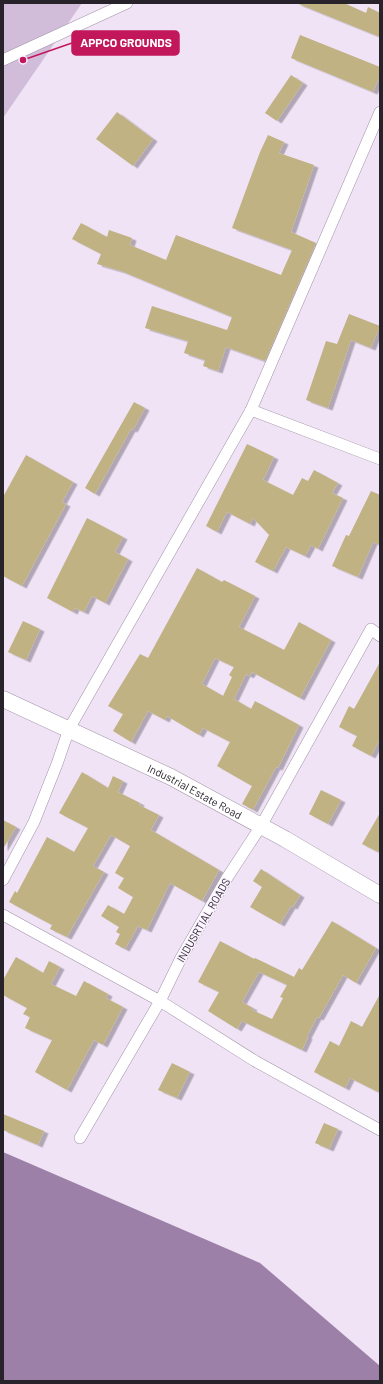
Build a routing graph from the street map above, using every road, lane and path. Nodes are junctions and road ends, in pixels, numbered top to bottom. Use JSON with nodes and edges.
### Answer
{"nodes":[{"id":1,"x":127,"y":3,"type":"edge"},
{"id":2,"x":3,"y":60,"type":"edge"},
{"id":3,"x":380,"y":112,"type":"edge"},
{"id":4,"x":251,"y":410,"type":"junction"},
{"id":5,"x":380,"y":459,"type":"edge"},
{"id":6,"x":380,"y":636,"type":"edge"},
{"id":7,"x":3,"y":699,"type":"edge"},
{"id":8,"x":68,"y":729,"type":"junction"},
{"id":9,"x":261,"y":826,"type":"junction"},
{"id":10,"x":3,"y":880,"type":"edge"},
{"id":11,"x":380,"y":896,"type":"edge"},
{"id":12,"x":3,"y":915,"type":"edge"},
{"id":13,"x":160,"y":1000,"type":"junction"},
{"id":14,"x":380,"y":1130,"type":"edge"},
{"id":15,"x":80,"y":1138,"type":"dead end"}],
"edges":[{"from":1,"to":2,"type":"street"},
{"from":3,"to":4,"type":"street"},
{"from":4,"to":5,"type":"street"},
{"from":4,"to":8,"type":"street"},
{"from":6,"to":9,"type":"street","name":"INDUSRTIAL ROADS"},
{"from":7,"to":8,"type":"main road","name":"Industrial Estate Road"},
{"from":8,"to":9,"type":"main road","name":"Industrial Estate Road"},
{"from":8,"to":10,"type":"street"},
{"from":9,"to":11,"type":"main road","name":"Industrial Estate Road"},
{"from":9,"to":13,"type":"street","name":"INDUSRTIAL ROADS"},
{"from":12,"to":13,"type":"street"},
{"from":13,"to":14,"type":"street"},
{"from":13,"to":15,"type":"street","name":"INDUSRTIAL ROADS"}]}
